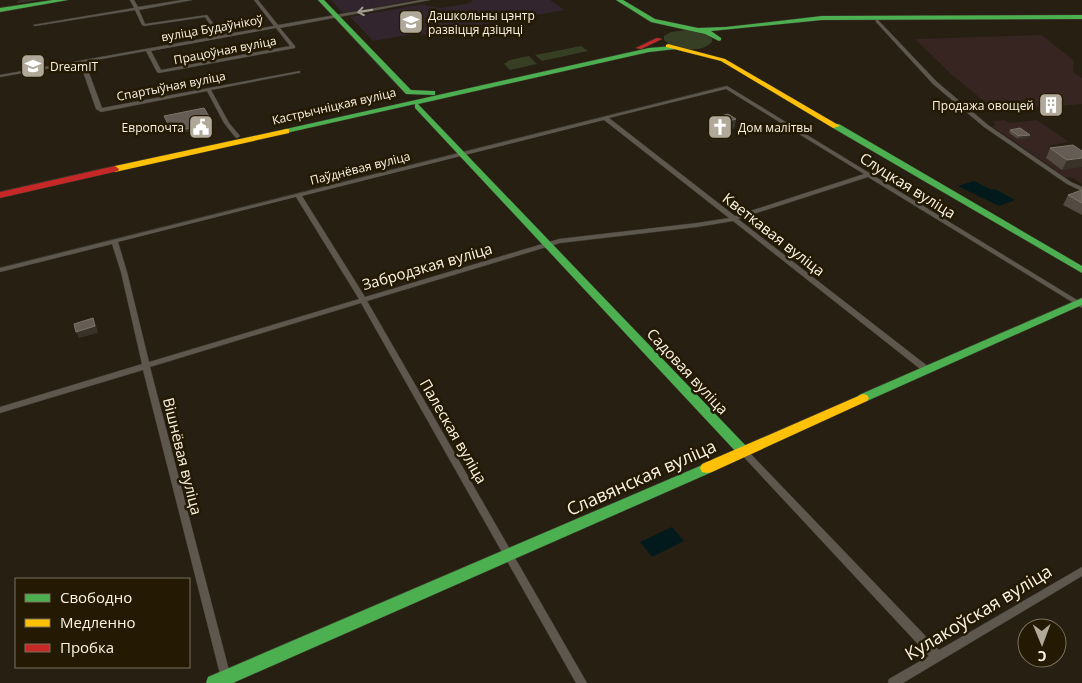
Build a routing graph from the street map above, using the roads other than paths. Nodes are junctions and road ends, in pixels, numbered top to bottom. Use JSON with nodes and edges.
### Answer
{"nodes":[{"id":1,"x":65,"y":0,"type":"edge"},
{"id":2,"x":132,"y":0,"type":"edge"},
{"id":3,"x":190,"y":0,"type":"edge"},
{"id":4,"x":256,"y":0,"type":"edge"},
{"id":5,"x":320,"y":0,"type":"edge"},
{"id":6,"x":428,"y":0,"type":"edge"},
{"id":7,"x":619,"y":0,"type":"edge"},
{"id":8,"x":136,"y":9,"type":"junction"},
{"id":9,"x":0,"y":10,"type":"edge"},
{"id":10,"x":336,"y":16,"type":"junction"},
{"id":11,"x":1082,"y":19,"type":"edge"},
{"id":12,"x":653,"y":21,"type":"junction"},
{"id":13,"x":878,"y":21,"type":"junction"},
{"id":14,"x":35,"y":25,"type":"dead end"},
{"id":15,"x":278,"y":27,"type":"junction"},
{"id":16,"x":692,"y":29,"type":"junction"},
{"id":17,"x":221,"y":37,"type":"junction"},
{"id":18,"x":660,"y":37,"type":"junction"},
{"id":19,"x":718,"y":42,"type":"junction"},
{"id":20,"x":674,"y":48,"type":"junction"},
{"id":21,"x":148,"y":50,"type":"junction"},
{"id":22,"x":687,"y":50,"type":"junction"},
{"id":23,"x":723,"y":60,"type":"junction"},
{"id":24,"x":82,"y":61,"type":"junction"},
{"id":25,"x":298,"y":72,"type":"dead end"},
{"id":26,"x":0,"y":76,"type":"edge"},
{"id":27,"x":401,"y":85,"type":"junction"},
{"id":28,"x":726,"y":87,"type":"joint"},
{"id":29,"x":208,"y":89,"type":"junction"},
{"id":30,"x":437,"y":92,"type":"junction"},
{"id":31,"x":422,"y":103,"type":"junction"},
{"id":32,"x":387,"y":104,"type":"junction"},
{"id":33,"x":605,"y":118,"type":"junction"},
{"id":34,"x":237,"y":136,"type":"junction"},
{"id":35,"x":463,"y":154,"type":"junction"},
{"id":36,"x":867,"y":175,"type":"junction"},
{"id":37,"x":0,"y":188,"type":"edge"},
{"id":38,"x":1082,"y":189,"type":"edge"},
{"id":39,"x":0,"y":195,"type":"edge"},
{"id":40,"x":298,"y":195,"type":"junction"},
{"id":41,"x":733,"y":219,"type":"junction"},
{"id":42,"x":114,"y":241,"type":"junction"},
{"id":43,"x":548,"y":245,"type":"junction"},
{"id":44,"x":1077,"y":262,"type":"edge"},
{"id":45,"x":0,"y":270,"type":"edge"},
{"id":46,"x":1082,"y":270,"type":"edge"},
{"id":47,"x":363,"y":300,"type":"junction"},
{"id":48,"x":1080,"y":304,"type":"edge"},
{"id":49,"x":146,"y":367,"type":"junction"},
{"id":50,"x":928,"y":370,"type":"junction"},
{"id":51,"x":0,"y":410,"type":"edge"},
{"id":52,"x":743,"y":451,"type":"junction"},
{"id":53,"x":510,"y":554,"type":"junction"},
{"id":54,"x":1082,"y":571,"type":"edge"},
{"id":55,"x":937,"y":656,"type":"junction"},
{"id":56,"x":226,"y":678,"type":"junction"},
{"id":57,"x":214,"y":683,"type":"edge"},
{"id":58,"x":582,"y":683,"type":"edge"},
{"id":59,"x":893,"y":683,"type":"edge"}],
"edges":[{"from":1,"to":9,"type":"main road"},
{"from":2,"to":8,"type":"street"},
{"from":3,"to":8,"type":"street"},
{"from":4,"to":15,"type":"street"},
{"from":5,"to":10,"type":"main road"},
{"from":6,"to":10,"type":"street","name":"вуліца Будаўнікоў","one_way":true},
{"from":7,"to":12,"type":"main road"},
{"from":8,"to":14,"type":"street"},
{"from":8,"to":17,"type":"street"},
{"from":10,"to":15,"type":"street","name":"вуліца Будаўнікоў"},
{"from":10,"to":27,"type":"main road"},
{"from":11,"to":13,"type":"main road"},
{"from":11,"to":16,"type":"main road"},
{"from":12,"to":16,"type":"main road"},
{"from":12,"to":18,"type":"main road"},
{"from":13,"to":19,"type":"main road"},
{"from":13,"to":38,"type":"street"},
{"from":15,"to":17,"type":"street","name":"вуліца Будаўнікоў"},
{"from":15,"to":21,"type":"street","name":"Працоўная вуліца"},
{"from":16,"to":18,"type":"main road","name":"Кастрычніцкая вуліца"},
{"from":16,"to":19,"type":"main road"},
{"from":17,"to":21,"type":"street","name":"вуліца Будаўнікоў"},
{"from":18,"to":20,"type":"main road"},
{"from":18,"to":30,"type":"main road","name":"Кастрычніцкая вуліца"},
{"from":19,"to":22,"type":"main road"},
{"from":19,"to":23,"type":"main road"},
{"from":20,"to":22,"type":"main road"},
{"from":20,"to":31,"type":"main road","name":"Кастрычніцкая вуліца"},
{"from":21,"to":24,"type":"street","name":"вуліца Будаўнікоў"},
{"from":22,"to":23,"type":"main road"},
{"from":23,"to":44,"type":"main road"},
{"from":24,"to":26,"type":"street","name":"вуліца Будаўнікоў"},
{"from":24,"to":29,"type":"street","name":"Спартыўная вуліца"},
{"from":25,"to":29,"type":"street","name":"Спартыўная вуліца"},
{"from":27,"to":30,"type":"main road"},
{"from":27,"to":32,"type":"main road"},
{"from":28,"to":33,"type":"street","name":"Паўднёвая вуліца"},
{"from":28,"to":36,"type":"street","name":"Слуцкая вуліца"},
{"from":29,"to":34,"type":"street"},
{"from":30,"to":32,"type":"main road","name":"Кастрычніцкая вуліца"},
{"from":31,"to":35,"type":"main road","name":"Садовая вуліца"},
{"from":31,"to":39,"type":"main road","name":"Кастрычніцкая вуліца"},
{"from":32,"to":34,"type":"main road","name":"Кастрычніцкая вуліца"},
{"from":33,"to":35,"type":"street","name":"Паўднёвая вуліца"},
{"from":33,"to":41,"type":"street","name":"Кветкавая вуліца"},
{"from":34,"to":37,"type":"main road","name":"Кастрычніцкая вуліца"},
{"from":35,"to":40,"type":"street","name":"Паўднёвая вуліца"},
{"from":35,"to":43,"type":"main road","name":"Садовая вуліца"},
{"from":36,"to":41,"type":"street","name":"Забродзкая вуліца"},
{"from":36,"to":48,"type":"street","name":"Слуцкая вуліца"},
{"from":40,"to":42,"type":"street","name":"Паўднёвая вуліца"},
{"from":40,"to":47,"type":"street","name":"Палеская вуліца"},
{"from":41,"to":43,"type":"street","name":"Забродзкая вуліца"},
{"from":41,"to":50,"type":"street","name":"Кветкавая вуліца"},
{"from":42,"to":45,"type":"street","name":"Паўднёвая вуліца"},
{"from":42,"to":49,"type":"street","name":"Вішнёвая вуліца"},
{"from":43,"to":47,"type":"street","name":"Забродзкая вуліца"},
{"from":43,"to":52,"type":"main road","name":"Садовая вуліца"},
{"from":44,"to":46,"type":"main road"},
{"from":47,"to":49,"type":"street","name":"Забродзкая вуліца"},
{"from":47,"to":53,"type":"street","name":"Палеская вуліца"},
{"from":48,"to":50,"type":"main road","name":"Славянская вуліца"},
{"from":49,"to":51,"type":"street","name":"Забродзкая вуліца"},
{"from":49,"to":56,"type":"street","name":"Вішнёвая вуліца"},
{"from":50,"to":52,"type":"main road","name":"Славянская вуліца"},
{"from":52,"to":53,"type":"main road","name":"Славянская вуліца"},
{"from":52,"to":55,"type":"street","name":"Садовая вуліца"},
{"from":53,"to":56,"type":"main road","name":"Славянская вуліца"},
{"from":53,"to":58,"type":"street","name":"Палеская вуліца"},
{"from":54,"to":55,"type":"street","name":"Кулакоўская вуліца"},
{"from":55,"to":59,"type":"street","name":"Кулакоўская вуліца"},
{"from":56,"to":57,"type":"main road","name":"Славянская вуліца"}]}
